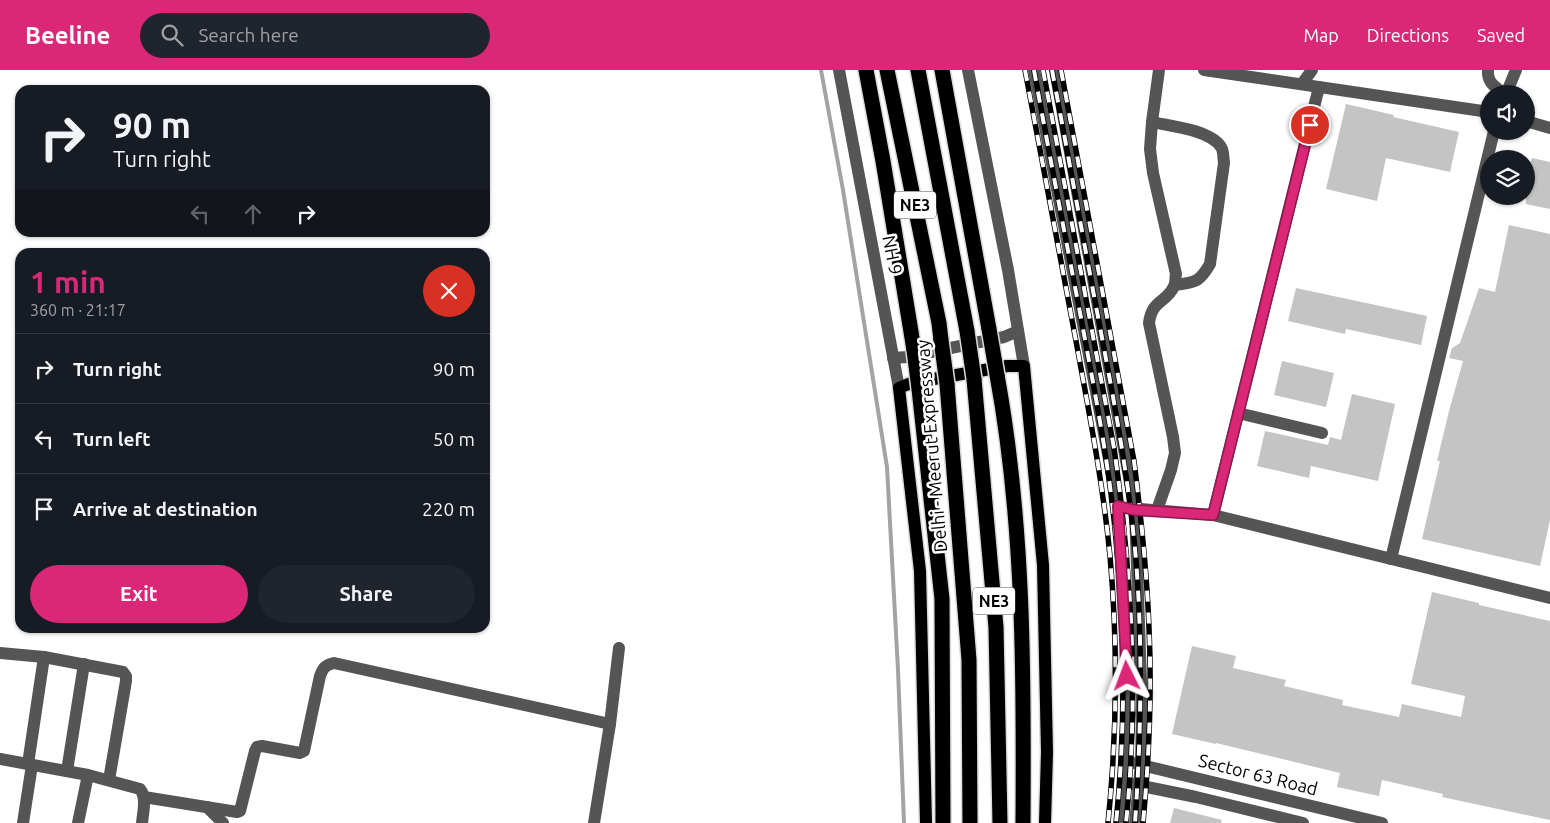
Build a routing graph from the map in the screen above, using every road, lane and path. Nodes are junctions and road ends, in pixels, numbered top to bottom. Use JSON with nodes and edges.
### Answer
{"nodes":[{"id":1,"x":839,"y":70,"type":"edge"},
{"id":2,"x":866,"y":70,"type":"edge"},
{"id":3,"x":887,"y":70,"type":"edge"},
{"id":4,"x":918,"y":70,"type":"edge"},
{"id":5,"x":942,"y":70,"type":"edge"},
{"id":6,"x":968,"y":70,"type":"edge"},
{"id":7,"x":1034,"y":70,"type":"edge"},
{"id":8,"x":1055,"y":70,"type":"edge"},
{"id":9,"x":1158,"y":70,"type":"edge"},
{"id":10,"x":1204,"y":70,"type":"edge"},
{"id":11,"x":1312,"y":70,"type":"edge"},
{"id":12,"x":1488,"y":70,"type":"edge"},
{"id":13,"x":1516,"y":70,"type":"edge"},
{"id":14,"x":1302,"y":84,"type":"junction"},
{"id":15,"x":1493,"y":85,"type":"edge"},
{"id":16,"x":1509,"y":85,"type":"edge"},
{"id":17,"x":1319,"y":87,"type":"junction"},
{"id":18,"x":1480,"y":111,"type":"edge"},
{"id":19,"x":1152,"y":122,"type":"junction"},
{"id":20,"x":1535,"y":124,"type":"edge"},
{"id":21,"x":1550,"y":128,"type":"edge"},
{"id":22,"x":1492,"y":140,"type":"edge"},
{"id":23,"x":1175,"y":286,"type":"junction"},
{"id":24,"x":1018,"y":331,"type":"junction"},
{"id":25,"x":893,"y":358,"type":"junction"},
{"id":26,"x":1024,"y":366,"type":"junction"},
{"id":27,"x":899,"y":388,"type":"junction"},
{"id":28,"x":1238,"y":413,"type":"junction"},
{"id":29,"x":1322,"y":433,"type":"dead end"},
{"id":30,"x":1118,"y":506,"type":"junction"},
{"id":31,"x":1134,"y":510,"type":"junction"},
{"id":32,"x":1157,"y":510,"type":"junction"},
{"id":33,"x":1213,"y":515,"type":"junction"},
{"id":34,"x":1391,"y":559,"type":"junction"},
{"id":35,"x":1550,"y":598,"type":"edge"},
{"id":36,"x":619,"y":648,"type":"dead end"},
{"id":37,"x":0,"y":653,"type":"edge"},
{"id":38,"x":44,"y":657,"type":"junction"},
{"id":39,"x":84,"y":664,"type":"junction"},
{"id":40,"x":610,"y":724,"type":"junction"},
{"id":41,"x":0,"y":759,"type":"edge"},
{"id":42,"x":1126,"y":762,"type":"junction"},
{"id":43,"x":30,"y":764,"type":"junction"},
{"id":44,"x":1141,"y":764,"type":"junction"},
{"id":45,"x":67,"y":771,"type":"junction"},
{"id":46,"x":88,"y":775,"type":"junction"},
{"id":47,"x":1200,"y":779,"type":"junction"},
{"id":48,"x":109,"y":780,"type":"junction"},
{"id":49,"x":1125,"y":783,"type":"junction"},
{"id":50,"x":1138,"y":785,"type":"junction"},
{"id":51,"x":144,"y":797,"type":"junction"},
{"id":52,"x":1196,"y":797,"type":"junction"},
{"id":53,"x":207,"y":808,"type":"junction"},
{"id":54,"x":23,"y":823,"type":"edge"},
{"id":55,"x":78,"y":823,"type":"edge"},
{"id":56,"x":142,"y":823,"type":"edge"},
{"id":57,"x":223,"y":823,"type":"edge"},
{"id":58,"x":594,"y":823,"type":"edge"},
{"id":59,"x":926,"y":823,"type":"edge"},
{"id":60,"x":943,"y":823,"type":"edge"},
{"id":61,"x":970,"y":823,"type":"edge"},
{"id":62,"x":1000,"y":823,"type":"edge"},
{"id":63,"x":1023,"y":823,"type":"edge"},
{"id":64,"x":1045,"y":823,"type":"edge"},
{"id":65,"x":1121,"y":823,"type":"edge"},
{"id":66,"x":1135,"y":823,"type":"edge"},
{"id":67,"x":1303,"y":823,"type":"edge"},
{"id":68,"x":1382,"y":823,"type":"edge"}],
"edges":[{"from":1,"to":25,"type":"street","name":"NH 9"},
{"from":2,"to":60,"type":"highway","bridge":true},
{"from":3,"to":61,"type":"highway","name":"Delhi - Meerut Expressway","number":"NE3","bridge":true},
{"from":4,"to":62,"type":"highway","number":"NE3","bridge":true},
{"from":5,"to":63,"type":"highway","bridge":true},
{"from":6,"to":24,"type":"street"},
{"from":7,"to":30,"type":"street"},
{"from":8,"to":31,"type":"street"},
{"from":9,"to":19,"type":"street"},
{"from":10,"to":14,"type":"street"},
{"from":11,"to":14,"type":"street"},
{"from":12,"to":15,"type":"street"},
{"from":13,"to":16,"type":"street"},
{"from":14,"to":17,"type":"street"},
{"from":17,"to":18,"type":"street"},
{"from":17,"to":28,"type":"street"},
{"from":19,"to":23,"type":"street"},
{"from":19,"to":23,"type":"street"},
{"from":20,"to":21,"type":"street"},
{"from":22,"to":34,"type":"street"},
{"from":23,"to":32,"type":"street"},
{"from":24,"to":25,"type":"street"},
{"from":24,"to":26,"type":"street"},
{"from":25,"to":27,"type":"street","name":"NH 9"},
{"from":26,"to":27,"type":"main road"},
{"from":26,"to":64,"type":"main road"},
{"from":27,"to":59,"type":"main road"},
{"from":28,"to":29,"type":"street"},
{"from":28,"to":33,"type":"street"},
{"from":30,"to":31,"type":"street"},
{"from":30,"to":42,"type":"street"},
{"from":31,"to":32,"type":"street"},
{"from":31,"to":44,"type":"street"},
{"from":32,"to":33,"type":"street"},
{"from":33,"to":34,"type":"street"},
{"from":34,"to":35,"type":"street"},
{"from":36,"to":40,"type":"street"},
{"from":37,"to":38,"type":"street"},
{"from":38,"to":39,"type":"street"},
{"from":38,"to":43,"type":"street"},
{"from":39,"to":45,"type":"street"},
{"from":39,"to":48,"type":"street"},
{"from":40,"to":53,"type":"street"},
{"from":40,"to":58,"type":"street"},
{"from":41,"to":43,"type":"street"},
{"from":42,"to":44,"type":"street","name":"Sector 63 Road"},
{"from":42,"to":49,"type":"street"},
{"from":43,"to":45,"type":"street"},
{"from":43,"to":54,"type":"street"},
{"from":44,"to":47,"type":"street","name":"Sector 63 Road"},
{"from":44,"to":50,"type":"street"},
{"from":45,"to":46,"type":"street"},
{"from":46,"to":48,"type":"street"},
{"from":46,"to":55,"type":"street"},
{"from":47,"to":52,"type":"street"},
{"from":47,"to":68,"type":"street","name":"Sector 63 Road"},
{"from":48,"to":51,"type":"street"},
{"from":49,"to":50,"type":"street","name":"Sector 63 Road"},
{"from":49,"to":65,"type":"street"},
{"from":50,"to":52,"type":"street","name":"Sector 63 Road"},
{"from":50,"to":66,"type":"street"},
{"from":51,"to":53,"type":"street"},
{"from":51,"to":56,"type":"street"},
{"from":52,"to":67,"type":"street","name":"Sector 63 Road"},
{"from":53,"to":57,"type":"street"}]}
